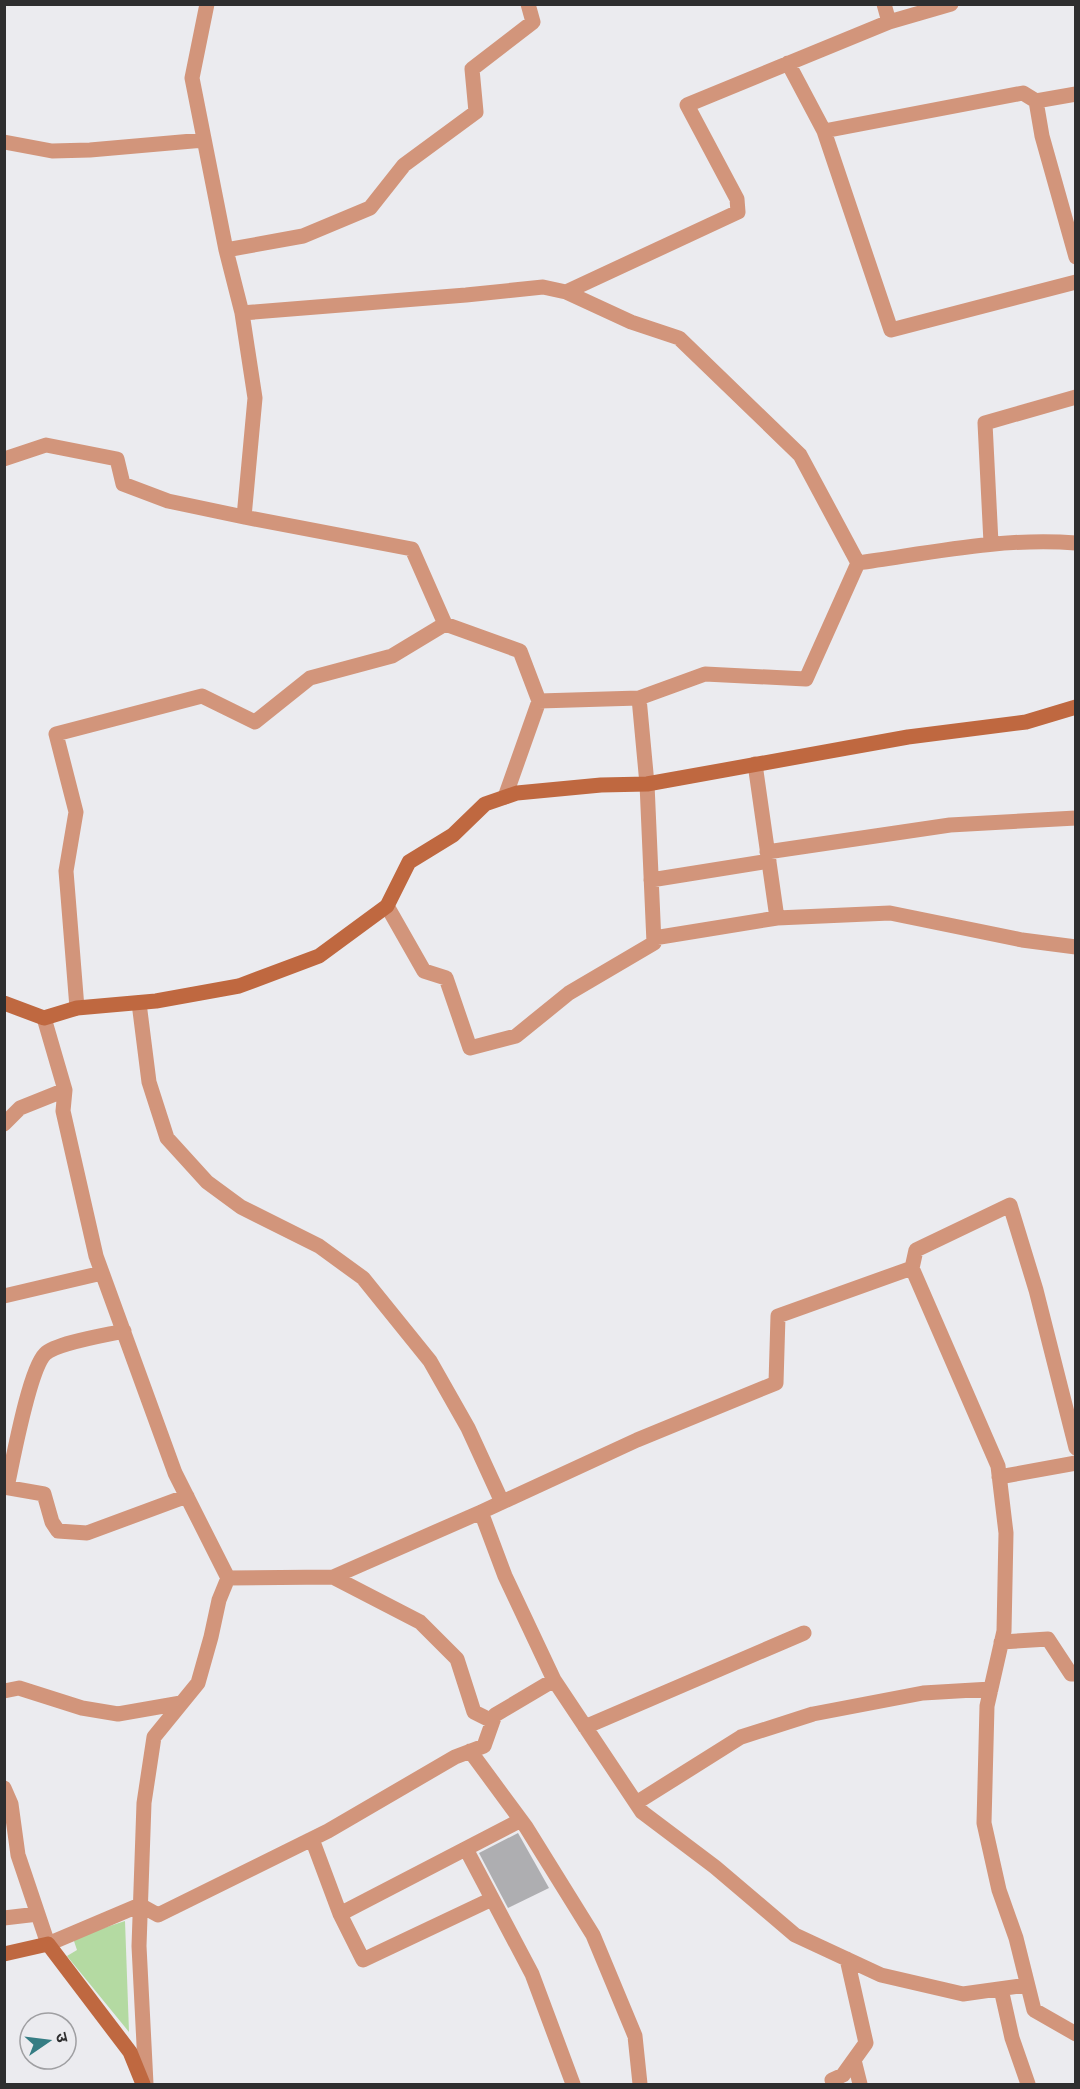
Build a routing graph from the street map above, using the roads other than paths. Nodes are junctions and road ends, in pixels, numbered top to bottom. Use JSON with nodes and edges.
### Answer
{"nodes":[{"id":1,"x":207,"y":4,"type":"edge"},
{"id":2,"x":528,"y":4,"type":"edge"},
{"id":3,"x":884,"y":4,"type":"edge"},
{"id":4,"x":951,"y":4,"type":"edge"},
{"id":5,"x":889,"y":22,"type":"junction"},
{"id":6,"x":788,"y":63,"type":"junction"},
{"id":7,"x":1076,"y":94,"type":"edge"},
{"id":8,"x":1036,"y":101,"type":"junction"},
{"id":9,"x":824,"y":130,"type":"junction"},
{"id":10,"x":204,"y":140,"type":"junction"},
{"id":11,"x":4,"y":142,"type":"edge"},
{"id":12,"x":1074,"y":248,"type":"edge"},
{"id":13,"x":226,"y":250,"type":"junction"},
{"id":14,"x":1076,"y":282,"type":"edge"},
{"id":15,"x":566,"y":292,"type":"junction"},
{"id":16,"x":242,"y":312,"type":"junction"},
{"id":17,"x":1076,"y":397,"type":"edge"},
{"id":18,"x":4,"y":459,"type":"edge"},
{"id":19,"x":244,"y":518,"type":"junction"},
{"id":20,"x":991,"y":543,"type":"junction"},
{"id":21,"x":1076,"y":543,"type":"edge"},
{"id":22,"x":858,"y":563,"type":"junction"},
{"id":23,"x":446,"y":624,"type":"junction"},
{"id":24,"x":639,"y":698,"type":"junction"},
{"id":25,"x":539,"y":701,"type":"junction"},
{"id":26,"x":1076,"y":706,"type":"edge"},
{"id":27,"x":755,"y":764,"type":"junction"},
{"id":28,"x":647,"y":784,"type":"junction"},
{"id":29,"x":505,"y":797,"type":"junction"},
{"id":30,"x":1076,"y":818,"type":"edge"},
{"id":31,"x":768,"y":856,"type":"junction"},
{"id":32,"x":651,"y":880,"type":"junction"},
{"id":33,"x":387,"y":906,"type":"junction"},
{"id":34,"x":777,"y":918,"type":"junction"},
{"id":35,"x":654,"y":938,"type":"junction"},
{"id":36,"x":1076,"y":946,"type":"edge"},
{"id":37,"x":4,"y":1003,"type":"edge"},
{"id":38,"x":139,"y":1003,"type":"junction"},
{"id":39,"x":77,"y":1008,"type":"junction"},
{"id":40,"x":44,"y":1018,"type":"junction"},
{"id":41,"x":65,"y":1090,"type":"junction"},
{"id":42,"x":4,"y":1125,"type":"edge"},
{"id":43,"x":912,"y":1268,"type":"junction"},
{"id":44,"x":102,"y":1273,"type":"junction"},
{"id":45,"x":4,"y":1296,"type":"edge"},
{"id":46,"x":124,"y":1331,"type":"junction"},
{"id":47,"x":1076,"y":1448,"type":"edge"},
{"id":48,"x":1076,"y":1463,"type":"edge"},
{"id":49,"x":999,"y":1477,"type":"junction"},
{"id":50,"x":5,"y":1487,"type":"edge"},
{"id":51,"x":187,"y":1496,"type":"junction"},
{"id":52,"x":502,"y":1502,"type":"junction"},
{"id":53,"x":481,"y":1512,"type":"junction"},
{"id":54,"x":333,"y":1577,"type":"junction"},
{"id":55,"x":228,"y":1578,"type":"junction"},
{"id":56,"x":804,"y":1633,"type":"dead end"},
{"id":57,"x":1001,"y":1642,"type":"junction"},
{"id":58,"x":1076,"y":1674,"type":"edge"},
{"id":59,"x":554,"y":1680,"type":"junction"},
{"id":60,"x":991,"y":1689,"type":"junction"},
{"id":61,"x":4,"y":1691,"type":"edge"},
{"id":62,"x":181,"y":1703,"type":"junction"},
{"id":63,"x":492,"y":1721,"type":"junction"},
{"id":64,"x":585,"y":1727,"type":"junction"},
{"id":65,"x":470,"y":1751,"type":"junction"},
{"id":66,"x":4,"y":1788,"type":"edge"},
{"id":67,"x":636,"y":1803,"type":"junction"},
{"id":68,"x":521,"y":1820,"type":"junction"},
{"id":69,"x":312,"y":1839,"type":"junction"},
{"id":70,"x":466,"y":1849,"type":"junction"},
{"id":71,"x":492,"y":1899,"type":"junction"},
{"id":72,"x":140,"y":1905,"type":"junction"},
{"id":73,"x":38,"y":1914,"type":"junction"},
{"id":74,"x":340,"y":1914,"type":"junction"},
{"id":75,"x":4,"y":1918,"type":"edge"},
{"id":76,"x":48,"y":1944,"type":"junction"},
{"id":77,"x":4,"y":1954,"type":"edge"},
{"id":78,"x":847,"y":1959,"type":"junction"},
{"id":79,"x":1027,"y":1985,"type":"junction"},
{"id":80,"x":1001,"y":1989,"type":"junction"},
{"id":81,"x":1076,"y":2034,"type":"edge"},
{"id":82,"x":854,"y":2060,"type":"junction"},
{"id":83,"x":832,"y":2080,"type":"dead end"},
{"id":84,"x":145,"y":2085,"type":"edge"},
{"id":85,"x":573,"y":2085,"type":"edge"},
{"id":86,"x":640,"y":2085,"type":"edge"},
{"id":87,"x":860,"y":2085,"type":"edge"},
{"id":88,"x":1028,"y":2085,"type":"edge"}],
"edges":[{"from":1,"to":10,"type":"street"},
{"from":2,"to":13,"type":"street"},
{"from":3,"to":5,"type":"street"},
{"from":4,"to":5,"type":"street"},
{"from":5,"to":6,"type":"street"},
{"from":6,"to":9,"type":"street"},
{"from":6,"to":15,"type":"street"},
{"from":7,"to":8,"type":"street"},
{"from":8,"to":9,"type":"street"},
{"from":8,"to":12,"type":"street"},
{"from":9,"to":14,"type":"street"},
{"from":10,"to":11,"type":"street"},
{"from":10,"to":13,"type":"street"},
{"from":13,"to":16,"type":"street"},
{"from":15,"to":16,"type":"street"},
{"from":15,"to":22,"type":"street"},
{"from":16,"to":19,"type":"street"},
{"from":17,"to":20,"type":"street"},
{"from":18,"to":19,"type":"street"},
{"from":19,"to":23,"type":"street"},
{"from":20,"to":21,"type":"street"},
{"from":20,"to":22,"type":"street"},
{"from":22,"to":24,"type":"street"},
{"from":23,"to":25,"type":"street"},
{"from":23,"to":39,"type":"street"},
{"from":24,"to":25,"type":"street"},
{"from":24,"to":28,"type":"street"},
{"from":25,"to":29,"type":"street"},
{"from":26,"to":27,"type":"street"},
{"from":27,"to":28,"type":"street"},
{"from":27,"to":31,"type":"street"},
{"from":28,"to":29,"type":"street"},
{"from":28,"to":32,"type":"street"},
{"from":29,"to":33,"type":"street"},
{"from":30,"to":31,"type":"street"},
{"from":31,"to":32,"type":"street"},
{"from":31,"to":34,"type":"street"},
{"from":32,"to":35,"type":"street"},
{"from":33,"to":35,"type":"street"},
{"from":33,"to":38,"type":"street"},
{"from":34,"to":35,"type":"street"},
{"from":34,"to":36,"type":"street"},
{"from":37,"to":40,"type":"street"},
{"from":38,"to":39,"type":"street"},
{"from":38,"to":52,"type":"street"},
{"from":39,"to":40,"type":"street"},
{"from":40,"to":41,"type":"street"},
{"from":41,"to":42,"type":"street"},
{"from":41,"to":44,"type":"street"},
{"from":43,"to":47,"type":"street"},
{"from":43,"to":49,"type":"street"},
{"from":43,"to":52,"type":"street"},
{"from":44,"to":45,"type":"street"},
{"from":44,"to":46,"type":"street"},
{"from":46,"to":50,"type":"street"},
{"from":46,"to":51,"type":"street"},
{"from":48,"to":49,"type":"street"},
{"from":49,"to":57,"type":"street"},
{"from":50,"to":51,"type":"street"},
{"from":51,"to":55,"type":"street"},
{"from":52,"to":53,"type":"street"},
{"from":53,"to":54,"type":"street"},
{"from":53,"to":59,"type":"street"},
{"from":54,"to":55,"type":"street"},
{"from":54,"to":63,"type":"street"},
{"from":55,"to":62,"type":"street"},
{"from":56,"to":64,"type":"street"},
{"from":57,"to":58,"type":"street"},
{"from":57,"to":60,"type":"street"},
{"from":59,"to":63,"type":"street"},
{"from":59,"to":64,"type":"street"},
{"from":60,"to":67,"type":"street"},
{"from":60,"to":79,"type":"street"},
{"from":61,"to":62,"type":"street"},
{"from":62,"to":72,"type":"street"},
{"from":63,"to":65,"type":"street"},
{"from":64,"to":67,"type":"street"},
{"from":65,"to":68,"type":"street"},
{"from":65,"to":69,"type":"street"},
{"from":66,"to":73,"type":"street"},
{"from":67,"to":78,"type":"street"},
{"from":68,"to":70,"type":"street"},
{"from":68,"to":86,"type":"street"},
{"from":69,"to":72,"type":"street"},
{"from":69,"to":74,"type":"street"},
{"from":70,"to":71,"type":"street"},
{"from":70,"to":74,"type":"street"},
{"from":71,"to":74,"type":"street"},
{"from":71,"to":85,"type":"street"},
{"from":72,"to":76,"type":"street"},
{"from":72,"to":84,"type":"street"},
{"from":73,"to":75,"type":"street"},
{"from":73,"to":76,"type":"street"},
{"from":76,"to":77,"type":"street"},
{"from":76,"to":84,"type":"street"},
{"from":78,"to":80,"type":"street"},
{"from":78,"to":82,"type":"street"},
{"from":79,"to":80,"type":"street"},
{"from":79,"to":81,"type":"street"},
{"from":80,"to":88,"type":"street"},
{"from":82,"to":83,"type":"street"},
{"from":82,"to":87,"type":"street"}]}
